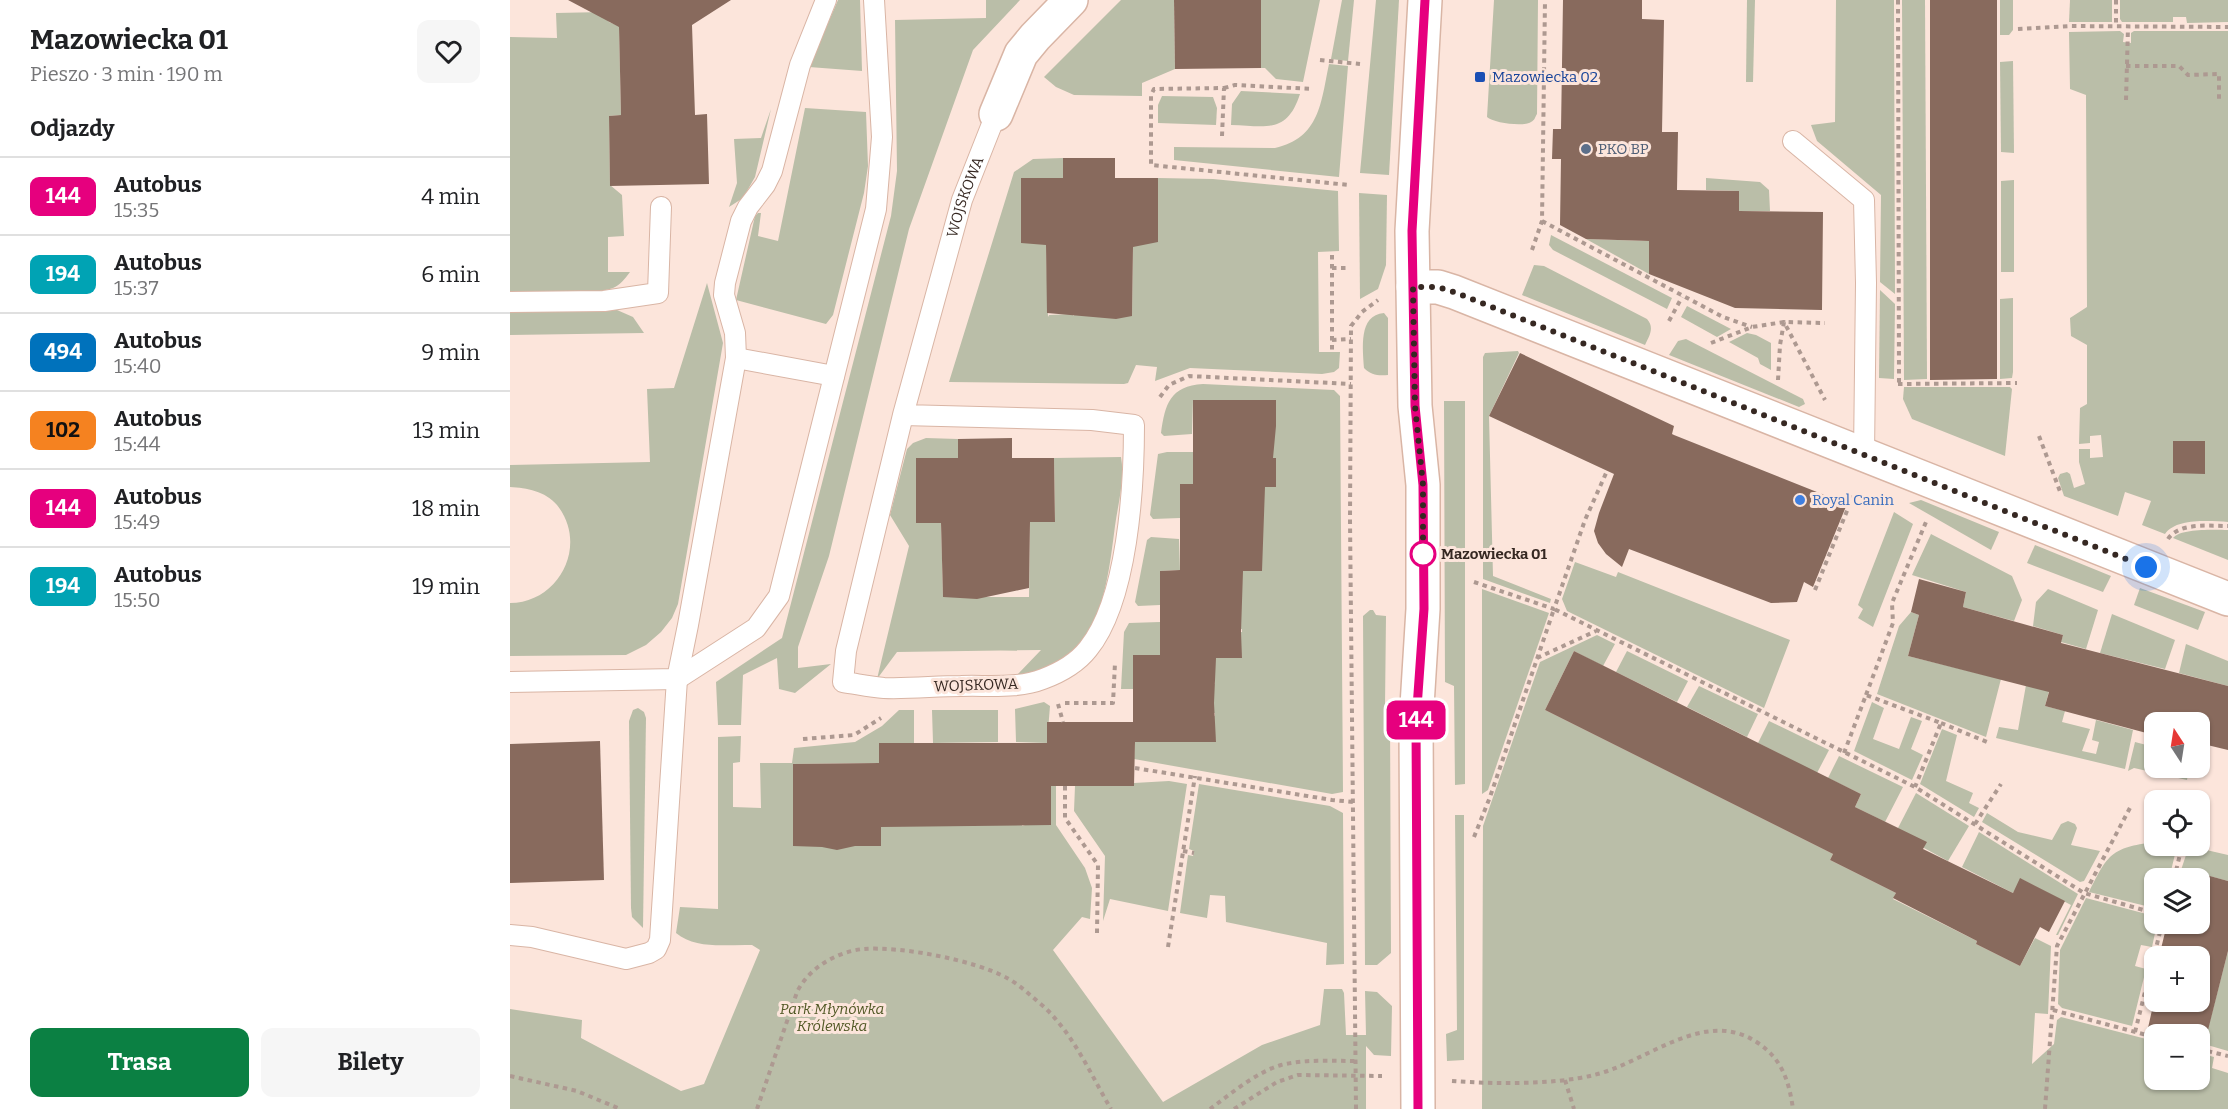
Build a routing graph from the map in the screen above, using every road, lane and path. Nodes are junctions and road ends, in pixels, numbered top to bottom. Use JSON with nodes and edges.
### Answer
{"nodes":[{"id":1,"x":826,"y":0,"type":"edge"},
{"id":2,"x":874,"y":0,"type":"edge"},
{"id":3,"x":1071,"y":0,"type":"edge"},
{"id":4,"x":1425,"y":0,"type":"edge"},
{"id":5,"x":1545,"y":0,"type":"edge"},
{"id":6,"x":1898,"y":0,"type":"edge"},
{"id":7,"x":2116,"y":0,"type":"edge"},
{"id":8,"x":2116,"y":27,"type":"junction"},
{"id":9,"x":2128,"y":27,"type":"junction"},
{"id":10,"x":2228,"y":27,"type":"edge"},
{"id":11,"x":2018,"y":29,"type":"dead end"},
{"id":12,"x":1320,"y":60,"type":"dead end"},
{"id":13,"x":1360,"y":64,"type":"dead end"},
{"id":14,"x":2126,"y":66,"type":"junction"},
{"id":15,"x":1224,"y":88,"type":"junction"},
{"id":16,"x":1313,"y":89,"type":"dead end"},
{"id":17,"x":2219,"y":99,"type":"dead end"},
{"id":18,"x":2126,"y":100,"type":"dead end"},
{"id":19,"x":996,"y":114,"type":"joint"},
{"id":20,"x":1222,"y":136,"type":"dead end"},
{"id":21,"x":1793,"y":141,"type":"dead end"},
{"id":22,"x":1349,"y":185,"type":"dead end"},
{"id":23,"x":661,"y":207,"type":"dead end"},
{"id":24,"x":1542,"y":221,"type":"junction"},
{"id":25,"x":1532,"y":250,"type":"dead end"},
{"id":26,"x":1332,"y":255,"type":"dead end"},
{"id":27,"x":1332,"y":268,"type":"junction"},
{"id":28,"x":1350,"y":268,"type":"dead end"},
{"id":29,"x":1413,"y":287,"type":"junction"},
{"id":30,"x":1682,"y":297,"type":"junction"},
{"id":31,"x":510,"y":302,"type":"edge"},
{"id":32,"x":1669,"y":321,"type":"dead end"},
{"id":33,"x":1784,"y":322,"type":"junction"},
{"id":34,"x":1826,"y":323,"type":"dead end"},
{"id":35,"x":1351,"y":326,"type":"dead end"},
{"id":36,"x":1752,"y":327,"type":"junction"},
{"id":37,"x":1351,"y":339,"type":"junction"},
{"id":38,"x":1332,"y":340,"type":"junction"},
{"id":39,"x":1711,"y":343,"type":"dead end"},
{"id":40,"x":1332,"y":351,"type":"dead end"},
{"id":41,"x":735,"y":358,"type":"junction"},
{"id":42,"x":834,"y":376,"type":"junction"},
{"id":43,"x":1778,"y":380,"type":"dead end"},
{"id":44,"x":1351,"y":384,"type":"junction"},
{"id":45,"x":1899,"y":384,"type":"junction"},
{"id":46,"x":2017,"y":384,"type":"dead end"},
{"id":47,"x":1892,"y":387,"type":"dead end"},
{"id":48,"x":1160,"y":397,"type":"dead end"},
{"id":49,"x":1825,"y":400,"type":"dead end"},
{"id":50,"x":903,"y":415,"type":"junction"},
{"id":51,"x":2039,"y":436,"type":"dead end"},
{"id":52,"x":1864,"y":455,"type":"junction"},
{"id":53,"x":1606,"y":471,"type":"dead end"},
{"id":54,"x":2061,"y":495,"type":"dead end"},
{"id":55,"x":1853,"y":496,"type":"dead end"},
{"id":56,"x":1926,"y":522,"type":"dead end"},
{"id":57,"x":2228,"y":526,"type":"edge"},
{"id":58,"x":2164,"y":544,"type":"dead end"},
{"id":59,"x":1474,"y":582,"type":"dead end"},
{"id":60,"x":1815,"y":590,"type":"dead end"},
{"id":61,"x":2228,"y":599,"type":"edge"},
{"id":62,"x":1554,"y":609,"type":"junction"},
{"id":63,"x":1596,"y":630,"type":"junction"},
{"id":64,"x":1537,"y":658,"type":"junction"},
{"id":65,"x":1115,"y":660,"type":"dead end"},
{"id":66,"x":677,"y":679,"type":"junction"},
{"id":67,"x":510,"y":682,"type":"edge"},
{"id":68,"x":1866,"y":694,"type":"junction"},
{"id":69,"x":1057,"y":703,"type":"dead end"},
{"id":70,"x":888,"y":711,"type":"dead end"},
{"id":71,"x":1941,"y":723,"type":"junction"},
{"id":72,"x":803,"y":739,"type":"dead end"},
{"id":73,"x":1987,"y":741,"type":"dead end"},
{"id":74,"x":1844,"y":753,"type":"junction"},
{"id":75,"x":1135,"y":768,"type":"dead end"},
{"id":76,"x":1195,"y":776,"type":"junction"},
{"id":77,"x":2001,"y":784,"type":"dead end"},
{"id":78,"x":1065,"y":786,"type":"dead end"},
{"id":79,"x":1915,"y":787,"type":"junction"},
{"id":80,"x":1354,"y":801,"type":"junction"},
{"id":81,"x":2132,"y":804,"type":"dead end"},
{"id":82,"x":1975,"y":824,"type":"junction"},
{"id":83,"x":1474,"y":837,"type":"dead end"},
{"id":84,"x":1183,"y":851,"type":"junction"},
{"id":85,"x":1194,"y":853,"type":"dead end"},
{"id":86,"x":2084,"y":893,"type":"junction"},
{"id":87,"x":2144,"y":910,"type":"edge"},
{"id":88,"x":1097,"y":933,"type":"dead end"},
{"id":89,"x":510,"y":935,"type":"edge"},
{"id":90,"x":1168,"y":947,"type":"dead end"},
{"id":91,"x":2144,"y":993,"type":"edge"},
{"id":92,"x":2053,"y":1010,"type":"junction"},
{"id":93,"x":2135,"y":1032,"type":"junction"},
{"id":94,"x":2144,"y":1034,"type":"edge"},
{"id":95,"x":2210,"y":1052,"type":"edge"},
{"id":96,"x":2228,"y":1056,"type":"edge"},
{"id":97,"x":1356,"y":1061,"type":"junction"},
{"id":98,"x":1356,"y":1075,"type":"junction"},
{"id":99,"x":510,"y":1076,"type":"edge"},
{"id":100,"x":1391,"y":1076,"type":"dead end"},
{"id":101,"x":1564,"y":1080,"type":"junction"},
{"id":102,"x":1443,"y":1081,"type":"dead end"},
{"id":103,"x":1355,"y":1108,"type":"edge"},
{"id":104,"x":620,"y":1109,"type":"edge"},
{"id":105,"x":757,"y":1109,"type":"edge"},
{"id":106,"x":1111,"y":1109,"type":"edge"},
{"id":107,"x":1210,"y":1109,"type":"edge"},
{"id":108,"x":1234,"y":1109,"type":"edge"},
{"id":109,"x":1418,"y":1109,"type":"edge"},
{"id":110,"x":1574,"y":1109,"type":"edge"},
{"id":111,"x":1793,"y":1109,"type":"edge"},
{"id":112,"x":2045,"y":1109,"type":"edge"}],
"edges":[{"from":1,"to":41,"type":"lane"},
{"from":2,"to":42,"type":"lane"},
{"from":3,"to":19,"type":"street","name":"WOJSKOWA"},
{"from":4,"to":29,"type":"street"},
{"from":5,"to":24,"type":"path"},
{"from":6,"to":45,"type":"path"},
{"from":7,"to":8,"type":"path"},
{"from":8,"to":9,"type":"path"},
{"from":8,"to":11,"type":"path"},
{"from":9,"to":10,"type":"path"},
{"from":9,"to":14,"type":"path"},
{"from":12,"to":13,"type":"path"},
{"from":14,"to":17,"type":"path"},
{"from":14,"to":18,"type":"path"},
{"from":15,"to":16,"type":"path"},
{"from":15,"to":20,"type":"path"},
{"from":15,"to":22,"type":"path"},
{"from":19,"to":50,"type":"lane","name":"WOJSKOWA"},
{"from":21,"to":52,"type":"lane"},
{"from":23,"to":31,"type":"lane"},
{"from":24,"to":25,"type":"path"},
{"from":24,"to":30,"type":"path"},
{"from":26,"to":27,"type":"path"},
{"from":27,"to":28,"type":"path"},
{"from":27,"to":38,"type":"path"},
{"from":29,"to":52,"type":"street"},
{"from":29,"to":109,"type":"street"},
{"from":30,"to":32,"type":"path"},
{"from":30,"to":36,"type":"path"},
{"from":33,"to":34,"type":"path"},
{"from":33,"to":36,"type":"path"},
{"from":33,"to":43,"type":"path"},
{"from":33,"to":49,"type":"path"},
{"from":35,"to":37,"type":"path"},
{"from":36,"to":39,"type":"path"},
{"from":37,"to":38,"type":"path"},
{"from":37,"to":44,"type":"path"},
{"from":38,"to":40,"type":"path"},
{"from":41,"to":42,"type":"lane"},
{"from":41,"to":66,"type":"lane"},
{"from":42,"to":66,"type":"lane"},
{"from":44,"to":48,"type":"path"},
{"from":44,"to":80,"type":"path"},
{"from":45,"to":46,"type":"path"},
{"from":45,"to":47,"type":"path"},
{"from":50,"to":50,"type":"lane","name":"WOJSKOWA"},
{"from":51,"to":54,"type":"path"},
{"from":52,"to":61,"type":"street"},
{"from":53,"to":62,"type":"path"},
{"from":55,"to":60,"type":"path"},
{"from":56,"to":68,"type":"path"},
{"from":57,"to":58,"type":"path"},
{"from":59,"to":62,"type":"path"},
{"from":62,"to":63,"type":"path"},
{"from":62,"to":64,"type":"path"},
{"from":63,"to":64,"type":"path"},
{"from":63,"to":74,"type":"path"},
{"from":64,"to":83,"type":"path"},
{"from":65,"to":69,"type":"path"},
{"from":66,"to":67,"type":"lane"},
{"from":66,"to":89,"type":"lane"},
{"from":68,"to":71,"type":"path"},
{"from":68,"to":74,"type":"path"},
{"from":70,"to":72,"type":"path"},
{"from":71,"to":73,"type":"path"},
{"from":71,"to":79,"type":"path"},
{"from":74,"to":79,"type":"path"},
{"from":75,"to":76,"type":"path"},
{"from":76,"to":80,"type":"path"},
{"from":76,"to":84,"type":"path"},
{"from":77,"to":82,"type":"path"},
{"from":78,"to":88,"type":"path"},
{"from":79,"to":82,"type":"path"},
{"from":80,"to":97,"type":"path"},
{"from":81,"to":86,"type":"path"},
{"from":82,"to":86,"type":"path"},
{"from":84,"to":85,"type":"path"},
{"from":84,"to":90,"type":"path"},
{"from":86,"to":87,"type":"path"},
{"from":86,"to":92,"type":"path"},
{"from":91,"to":93,"type":"path"},
{"from":92,"to":93,"type":"path"},
{"from":92,"to":112,"type":"path"},
{"from":93,"to":94,"type":"path"},
{"from":95,"to":96,"type":"path"},
{"from":97,"to":98,"type":"path"},
{"from":97,"to":107,"type":"path"},
{"from":98,"to":100,"type":"path"},
{"from":98,"to":103,"type":"path"},
{"from":98,"to":108,"type":"path"},
{"from":99,"to":104,"type":"path"},
{"from":101,"to":102,"type":"path"},
{"from":101,"to":110,"type":"path"},
{"from":101,"to":111,"type":"path"},
{"from":105,"to":106,"type":"path"}]}
